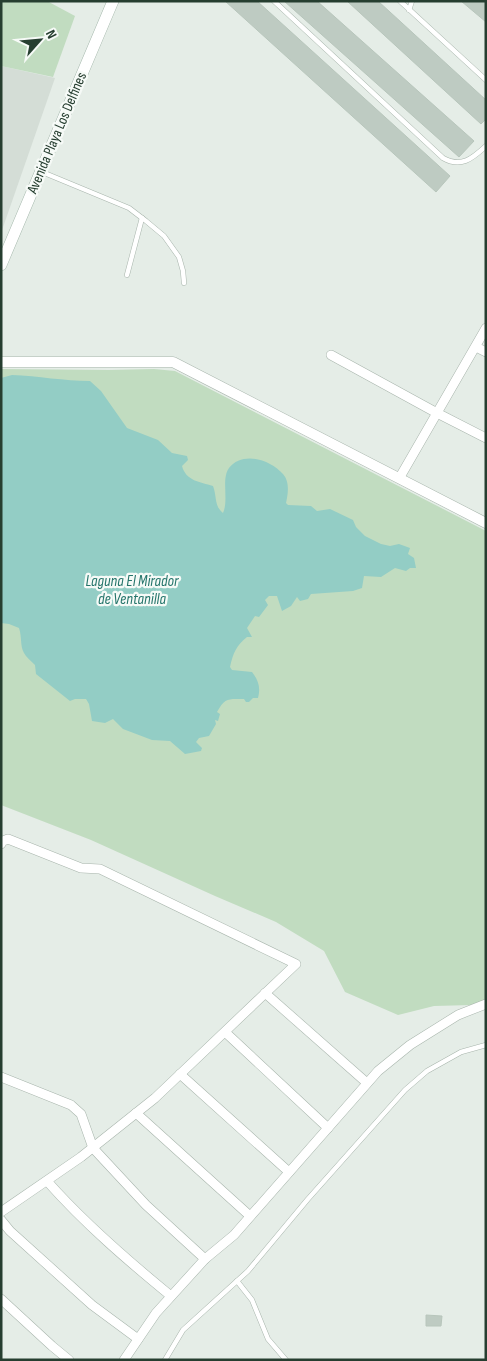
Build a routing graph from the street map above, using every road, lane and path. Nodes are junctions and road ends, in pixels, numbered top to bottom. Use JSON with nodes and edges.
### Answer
{"nodes":[{"id":1,"x":113,"y":1,"type":"edge"},
{"id":2,"x":274,"y":1,"type":"edge"},
{"id":3,"x":400,"y":1,"type":"edge"},
{"id":4,"x":412,"y":1,"type":"edge"},
{"id":5,"x":409,"y":10,"type":"junction"},
{"id":6,"x":486,"y":80,"type":"edge"},
{"id":7,"x":486,"y":146,"type":"edge"},
{"id":8,"x":41,"y":172,"type":"junction"},
{"id":9,"x":142,"y":218,"type":"junction"},
{"id":10,"x":1,"y":265,"type":"edge"},
{"id":11,"x":127,"y":275,"type":"dead end"},
{"id":12,"x":184,"y":283,"type":"dead end"},
{"id":13,"x":486,"y":328,"type":"edge"},
{"id":14,"x":476,"y":347,"type":"junction"},
{"id":15,"x":486,"y":352,"type":"edge"},
{"id":16,"x":331,"y":355,"type":"dead end"},
{"id":17,"x":1,"y":362,"type":"edge"},
{"id":18,"x":437,"y":413,"type":"junction"},
{"id":19,"x":486,"y":438,"type":"edge"},
{"id":20,"x":400,"y":477,"type":"junction"},
{"id":21,"x":486,"y":523,"type":"edge"},
{"id":22,"x":1,"y":844,"type":"edge"},
{"id":23,"x":265,"y":993,"type":"junction"},
{"id":24,"x":486,"y":1004,"type":"edge"},
{"id":25,"x":225,"y":1032,"type":"junction"},
{"id":26,"x":486,"y":1045,"type":"edge"},
{"id":27,"x":180,"y":1074,"type":"junction"},
{"id":28,"x":1,"y":1077,"type":"edge"},
{"id":29,"x":367,"y":1083,"type":"junction"},
{"id":30,"x":136,"y":1113,"type":"junction"},
{"id":31,"x":328,"y":1128,"type":"junction"},
{"id":32,"x":93,"y":1148,"type":"junction"},
{"id":33,"x":289,"y":1172,"type":"junction"},
{"id":34,"x":46,"y":1181,"type":"junction"},
{"id":35,"x":1,"y":1212,"type":"edge"},
{"id":36,"x":250,"y":1216,"type":"junction"},
{"id":37,"x":1,"y":1220,"type":"edge"},
{"id":38,"x":205,"y":1259,"type":"junction"},
{"id":39,"x":237,"y":1281,"type":"junction"},
{"id":40,"x":171,"y":1296,"type":"junction"},
{"id":41,"x":1,"y":1299,"type":"edge"},
{"id":42,"x":138,"y":1339,"type":"junction"},
{"id":43,"x":69,"y":1360,"type":"edge"},
{"id":44,"x":124,"y":1360,"type":"edge"},
{"id":45,"x":165,"y":1360,"type":"edge"},
{"id":46,"x":286,"y":1360,"type":"edge"}],
"edges":[{"from":1,"to":8,"type":"main road","name":"Avenida Playa Los Delfines"},
{"from":2,"to":7,"type":"lane"},
{"from":3,"to":5,"type":"lane"},
{"from":4,"to":5,"type":"lane"},
{"from":5,"to":6,"type":"lane"},
{"from":8,"to":9,"type":"lane"},
{"from":8,"to":10,"type":"main road","name":"Avenida Playa Los Delfines"},
{"from":9,"to":11,"type":"lane"},
{"from":9,"to":12,"type":"lane"},
{"from":13,"to":14,"type":"street"},
{"from":14,"to":15,"type":"street"},
{"from":14,"to":18,"type":"street"},
{"from":16,"to":18,"type":"street"},
{"from":17,"to":20,"type":"street"},
{"from":18,"to":19,"type":"street"},
{"from":18,"to":20,"type":"street"},
{"from":20,"to":21,"type":"street"},
{"from":22,"to":23,"type":"street"},
{"from":23,"to":25,"type":"street"},
{"from":23,"to":29,"type":"street"},
{"from":24,"to":29,"type":"street"},
{"from":25,"to":27,"type":"street"},
{"from":25,"to":31,"type":"street"},
{"from":26,"to":39,"type":"lane"},
{"from":27,"to":30,"type":"street"},
{"from":27,"to":33,"type":"street"},
{"from":28,"to":32,"type":"street"},
{"from":29,"to":31,"type":"street"},
{"from":30,"to":32,"type":"street"},
{"from":30,"to":36,"type":"street"},
{"from":31,"to":33,"type":"street"},
{"from":32,"to":34,"type":"street"},
{"from":32,"to":38,"type":"street"},
{"from":33,"to":36,"type":"street"},
{"from":34,"to":35,"type":"street"},
{"from":34,"to":40,"type":"street"},
{"from":36,"to":38,"type":"street"},
{"from":37,"to":42,"type":"street"},
{"from":38,"to":40,"type":"street"},
{"from":39,"to":45,"type":"lane"},
{"from":39,"to":46,"type":"lane"},
{"from":40,"to":42,"type":"street"},
{"from":41,"to":43,"type":"street"},
{"from":42,"to":44,"type":"street"}]}
